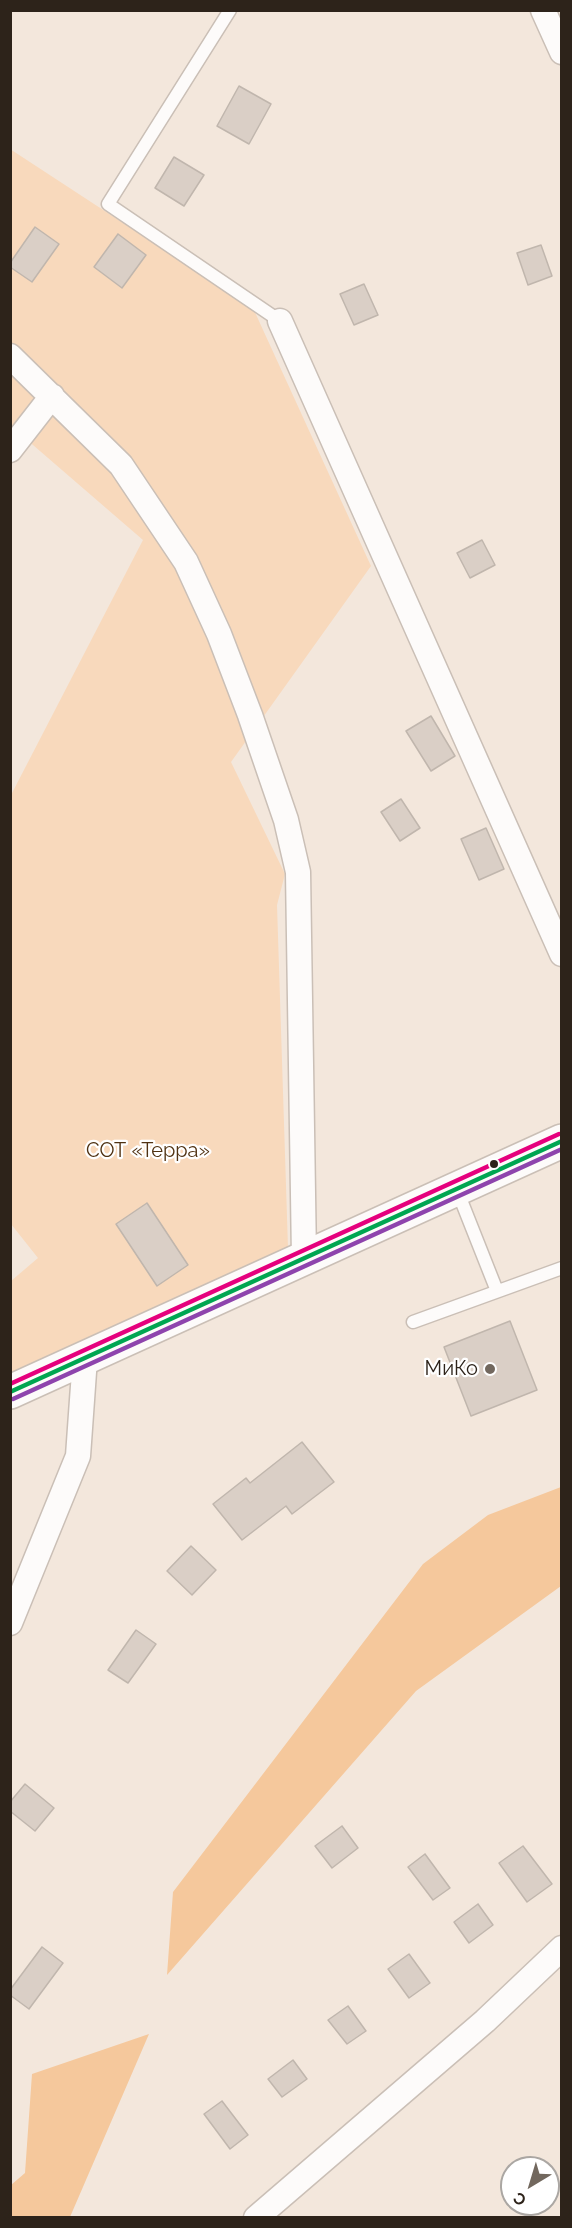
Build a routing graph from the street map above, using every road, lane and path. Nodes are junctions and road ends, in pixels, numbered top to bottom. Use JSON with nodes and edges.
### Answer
{"nodes":[{"id":1,"x":230,"y":10,"type":"edge"},
{"id":2,"x":543,"y":10,"type":"edge"},
{"id":3,"x":561,"y":52,"type":"edge"},
{"id":4,"x":280,"y":321,"type":"joint"},
{"id":5,"x":10,"y":356,"type":"edge"},
{"id":6,"x":52,"y":396,"type":"junction"},
{"id":7,"x":10,"y":450,"type":"edge"},
{"id":8,"x":561,"y":954,"type":"edge"},
{"id":9,"x":561,"y":1141,"type":"edge"},
{"id":10,"x":457,"y":1189,"type":"junction"},
{"id":11,"x":304,"y":1258,"type":"junction"},
{"id":12,"x":561,"y":1269,"type":"edge"},
{"id":13,"x":497,"y":1291,"type":"junction"},
{"id":14,"x":413,"y":1322,"type":"dead end"},
{"id":15,"x":85,"y":1358,"type":"junction"},
{"id":16,"x":10,"y":1392,"type":"edge"},
{"id":17,"x":10,"y":1623,"type":"edge"},
{"id":18,"x":561,"y":1948,"type":"edge"},
{"id":19,"x":256,"y":2217,"type":"edge"}],
"edges":[{"from":1,"to":4,"type":"lane"},
{"from":2,"to":3,"type":"street"},
{"from":4,"to":8,"type":"street"},
{"from":5,"to":6,"type":"street"},
{"from":6,"to":7,"type":"street"},
{"from":6,"to":11,"type":"street"},
{"from":9,"to":10,"type":"main road"},
{"from":10,"to":11,"type":"main road"},
{"from":10,"to":13,"type":"lane"},
{"from":11,"to":15,"type":"main road"},
{"from":12,"to":13,"type":"lane"},
{"from":13,"to":14,"type":"lane"},
{"from":15,"to":16,"type":"main road"},
{"from":15,"to":17,"type":"street"},
{"from":18,"to":19,"type":"street"}]}
